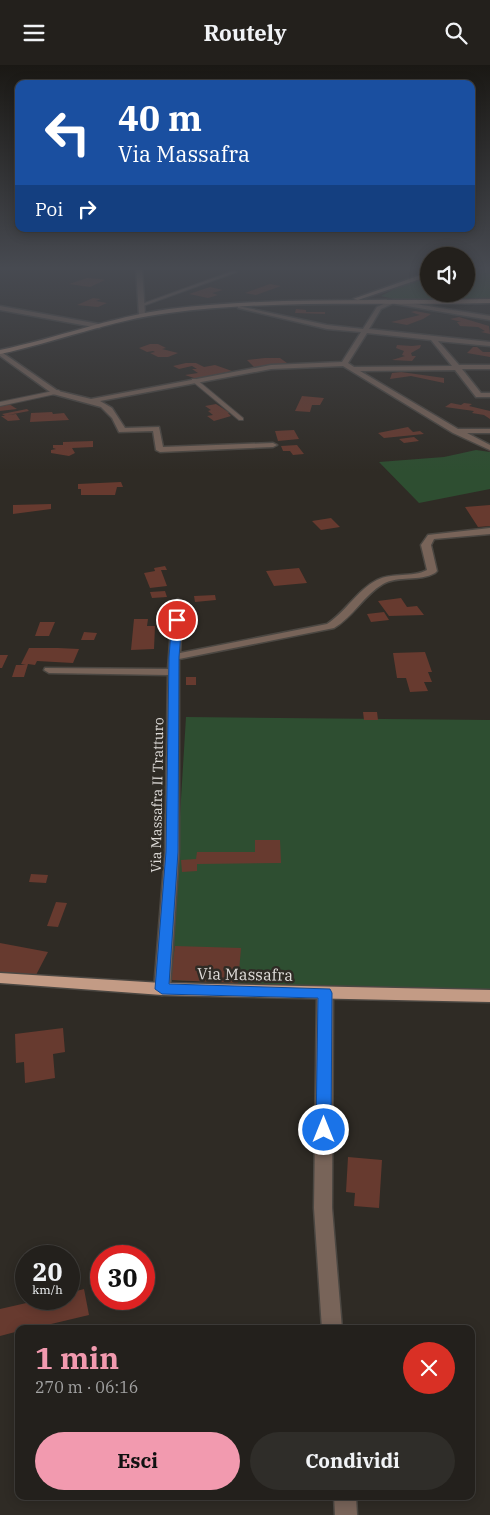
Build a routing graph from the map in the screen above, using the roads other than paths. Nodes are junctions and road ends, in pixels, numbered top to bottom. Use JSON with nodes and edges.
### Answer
{"nodes":[{"id":1,"x":65,"y":336,"type":"edge"},
{"id":2,"x":362,"y":336,"type":"edge"},
{"id":3,"x":417,"y":336,"type":"edge"},
{"id":4,"x":432,"y":337,"type":"junction"},
{"id":5,"x":490,"y":344,"type":"edge"},
{"id":6,"x":0,"y":352,"type":"edge"},
{"id":7,"x":348,"y":366,"type":"junction"},
{"id":8,"x":458,"y":367,"type":"junction"},
{"id":9,"x":490,"y":367,"type":"edge"},
{"id":10,"x":194,"y":380,"type":"junction"},
{"id":11,"x":58,"y":392,"type":"junction"},
{"id":12,"x":490,"y":395,"type":"edge"},
{"id":13,"x":94,"y":400,"type":"junction"},
{"id":14,"x":0,"y":404,"type":"edge"},
{"id":15,"x":241,"y":419,"type":"dead end"},
{"id":16,"x":456,"y":431,"type":"junction"},
{"id":17,"x":490,"y":431,"type":"edge"},
{"id":18,"x":273,"y":445,"type":"dead end"},
{"id":19,"x":490,"y":448,"type":"edge"},
{"id":20,"x":490,"y":531,"type":"edge"},
{"id":21,"x":178,"y":602,"type":"dead end"},
{"id":22,"x":174,"y":657,"type":"junction"},
{"id":23,"x":49,"y":670,"type":"dead end"},
{"id":24,"x":175,"y":672,"type":"junction"},
{"id":25,"x":0,"y":978,"type":"edge"},
{"id":26,"x":162,"y":989,"type":"junction"},
{"id":27,"x":325,"y":993,"type":"junction"},
{"id":28,"x":490,"y":996,"type":"edge"},
{"id":29,"x":332,"y":1325,"type":"edge"},
{"id":30,"x":345,"y":1500,"type":"edge"},
{"id":31,"x":346,"y":1515,"type":"edge"}],
"edges":[{"from":1,"to":6,"type":"street"},
{"from":2,"to":7,"type":"street"},
{"from":3,"to":4,"type":"street"},
{"from":4,"to":5,"type":"street"},
{"from":4,"to":8,"type":"street"},
{"from":6,"to":11,"type":"street"},
{"from":7,"to":8,"type":"street"},
{"from":7,"to":10,"type":"street"},
{"from":7,"to":16,"type":"street"},
{"from":8,"to":9,"type":"street"},
{"from":8,"to":12,"type":"street"},
{"from":10,"to":13,"type":"street"},
{"from":10,"to":15,"type":"lane"},
{"from":11,"to":13,"type":"street"},
{"from":11,"to":14,"type":"lane"},
{"from":13,"to":18,"type":"street"},
{"from":16,"to":17,"type":"street"},
{"from":16,"to":19,"type":"street"},
{"from":20,"to":22,"type":"street"},
{"from":21,"to":22,"type":"street","name":"Via Massafra II Tratturo"},
{"from":22,"to":24,"type":"street","name":"Via Massafra II Tratturo"},
{"from":23,"to":24,"type":"street"},
{"from":24,"to":26,"type":"street","name":"Via Massafra II Tratturo"},
{"from":25,"to":26,"type":"main road","name":"Via Massafra"},
{"from":26,"to":27,"type":"main road","name":"Via Massafra"},
{"from":27,"to":28,"type":"main road","name":"Via Massafra"},
{"from":27,"to":29,"type":"street"},
{"from":30,"to":31,"type":"street"}]}
